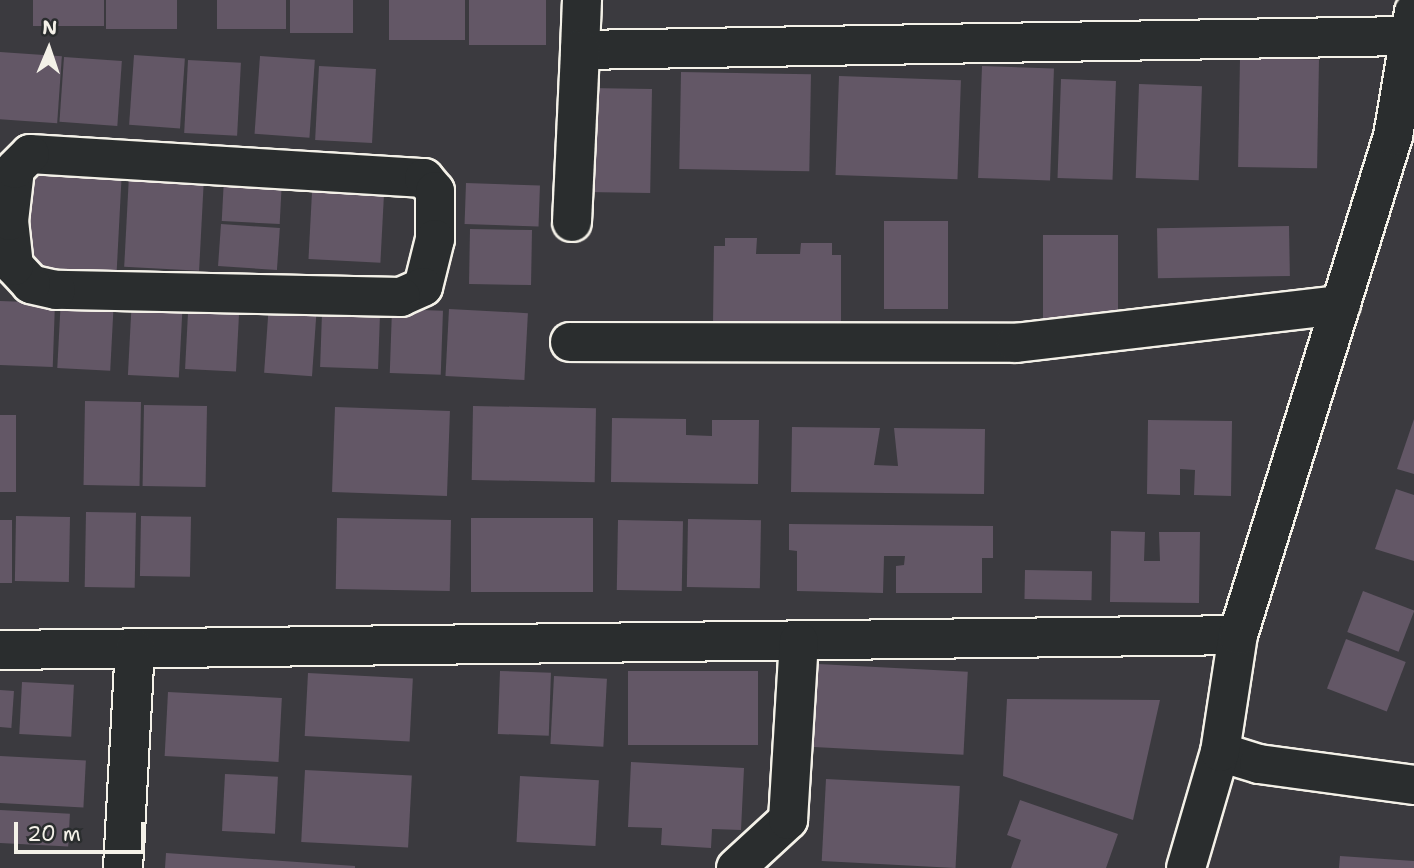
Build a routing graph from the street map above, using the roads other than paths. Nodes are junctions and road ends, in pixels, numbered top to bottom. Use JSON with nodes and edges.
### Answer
{"nodes":[{"id":1,"x":582,"y":0,"type":"edge"},
{"id":2,"x":1412,"y":24,"type":"edge"},
{"id":3,"x":580,"y":50,"type":"junction"},
{"id":4,"x":5,"y":221,"type":"edge"},
{"id":5,"x":572,"y":222,"type":"dead end"},
{"id":6,"x":1341,"y":305,"type":"junction"},
{"id":7,"x":570,"y":342,"type":"dead end"},
{"id":8,"x":1238,"y":635,"type":"junction"},
{"id":9,"x":799,"y":641,"type":"junction"},
{"id":10,"x":135,"y":649,"type":"junction"},
{"id":11,"x":0,"y":650,"type":"edge"},
{"id":12,"x":1220,"y":752,"type":"junction"},
{"id":13,"x":1414,"y":785,"type":"edge"},
{"id":14,"x":123,"y":868,"type":"edge"},
{"id":15,"x":736,"y":868,"type":"edge"},
{"id":16,"x":1186,"y":868,"type":"edge"}],
"edges":[{"from":1,"to":3,"type":"street"},
{"from":2,"to":3,"type":"street"},
{"from":2,"to":6,"type":"street"},
{"from":3,"to":5,"type":"street"},
{"from":4,"to":4,"type":"street"},
{"from":6,"to":7,"type":"street"},
{"from":6,"to":8,"type":"street"},
{"from":8,"to":9,"type":"street"},
{"from":8,"to":12,"type":"street"},
{"from":9,"to":10,"type":"street"},
{"from":9,"to":15,"type":"street"},
{"from":10,"to":11,"type":"street"},
{"from":10,"to":14,"type":"street"},
{"from":12,"to":13,"type":"street"},
{"from":12,"to":16,"type":"street"}]}
